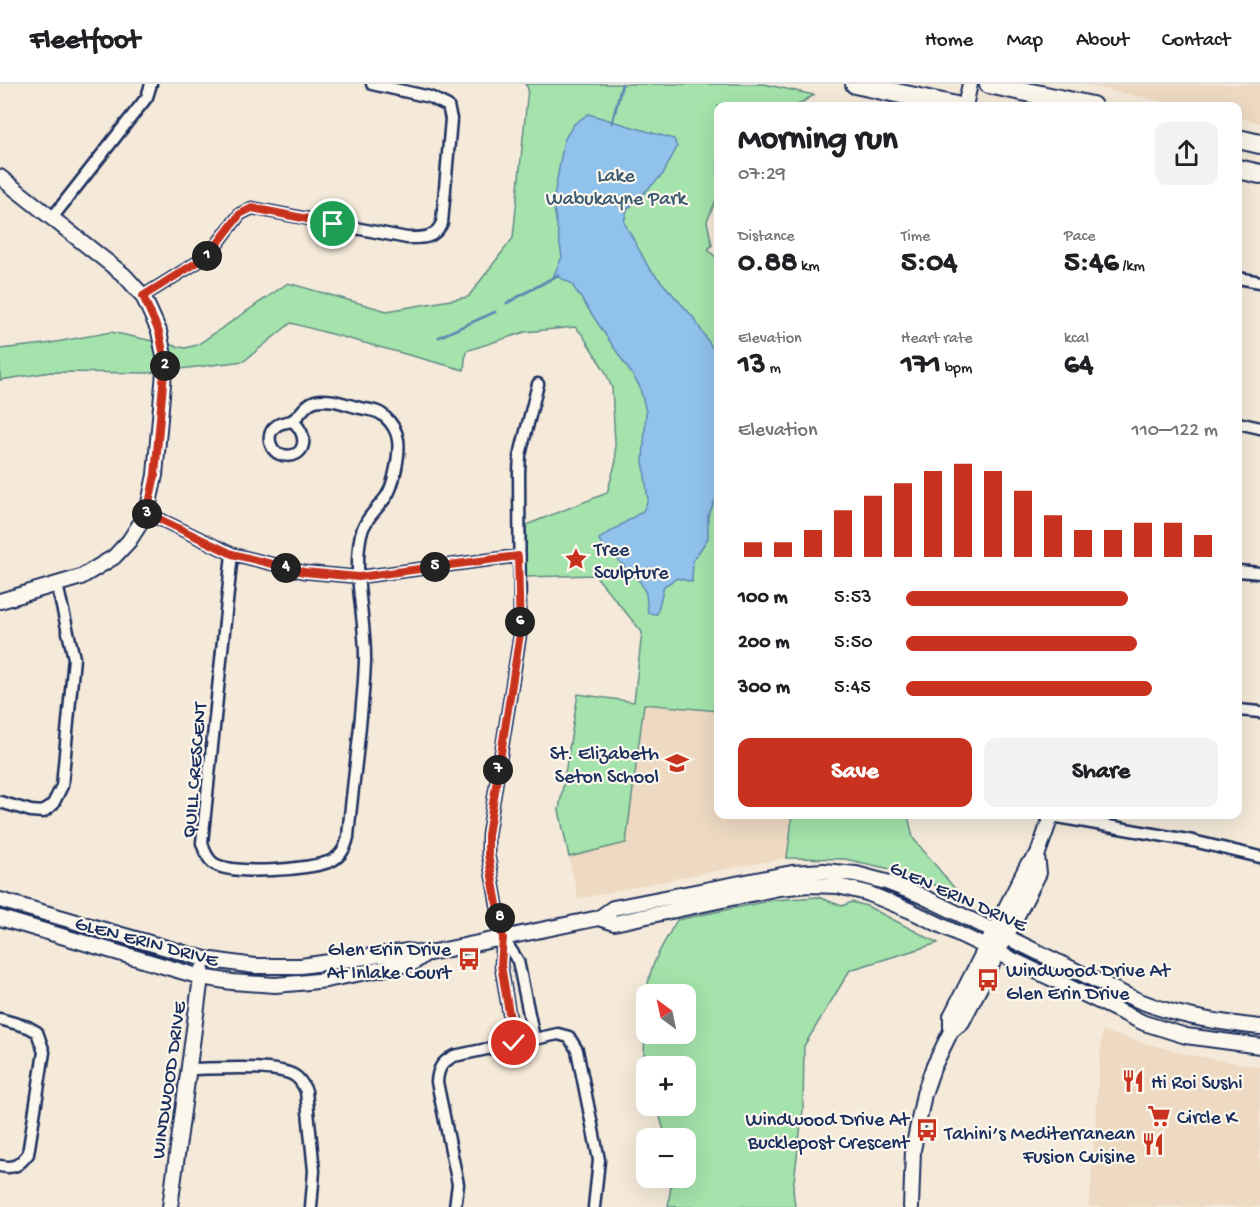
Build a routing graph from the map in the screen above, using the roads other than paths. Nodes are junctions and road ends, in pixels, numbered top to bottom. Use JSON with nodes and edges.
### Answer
{"nodes":[{"id":1,"x":151,"y":84,"type":"edge"},
{"id":2,"x":372,"y":84,"type":"edge"},
{"id":3,"x":855,"y":84,"type":"edge"},
{"id":4,"x":970,"y":84,"type":"edge"},
{"id":5,"x":989,"y":84,"type":"edge"},
{"id":6,"x":938,"y":102,"type":"edge"},
{"id":7,"x":966,"y":102,"type":"edge"},
{"id":8,"x":1073,"y":102,"type":"edge"},
{"id":9,"x":1242,"y":140,"type":"edge"},
{"id":10,"x":1260,"y":144,"type":"edge"},
{"id":11,"x":1242,"y":170,"type":"edge"},
{"id":12,"x":1260,"y":174,"type":"edge"},
{"id":13,"x":0,"y":177,"type":"edge"},
{"id":14,"x":52,"y":218,"type":"junction"},
{"id":15,"x":1242,"y":279,"type":"edge"},
{"id":16,"x":1260,"y":282,"type":"edge"},
{"id":17,"x":143,"y":296,"type":"junction"},
{"id":18,"x":538,"y":384,"type":"dead end"},
{"id":19,"x":292,"y":420,"type":"dead end"},
{"id":20,"x":1242,"y":424,"type":"edge"},
{"id":21,"x":1260,"y":428,"type":"edge"},
{"id":22,"x":147,"y":513,"type":"junction"},
{"id":23,"x":232,"y":554,"type":"junction"},
{"id":24,"x":518,"y":556,"type":"junction"},
{"id":25,"x":1242,"y":571,"type":"edge"},
{"id":26,"x":1260,"y":573,"type":"edge"},
{"id":27,"x":359,"y":577,"type":"junction"},
{"id":28,"x":57,"y":585,"type":"junction"},
{"id":29,"x":0,"y":602,"type":"edge"},
{"id":30,"x":1242,"y":710,"type":"edge"},
{"id":31,"x":1260,"y":712,"type":"edge"},
{"id":32,"x":0,"y":802,"type":"edge"},
{"id":33,"x":1051,"y":819,"type":"edge"},
{"id":34,"x":1074,"y":819,"type":"edge"},
{"id":35,"x":1260,"y":857,"type":"edge"},
{"id":36,"x":719,"y":894,"type":"junction"},
{"id":37,"x":0,"y":900,"type":"edge"},
{"id":38,"x":0,"y":918,"type":"edge"},
{"id":39,"x":1000,"y":934,"type":"junction"},
{"id":40,"x":503,"y":938,"type":"junction"},
{"id":41,"x":992,"y":950,"type":"junction"},
{"id":42,"x":424,"y":954,"type":"junction"},
{"id":43,"x":205,"y":959,"type":"junction"},
{"id":44,"x":201,"y":977,"type":"junction"},
{"id":45,"x":0,"y":1019,"type":"edge"},
{"id":46,"x":1260,"y":1027,"type":"edge"},
{"id":47,"x":534,"y":1038,"type":"junction"},
{"id":48,"x":514,"y":1043,"type":"junction"},
{"id":49,"x":1260,"y":1046,"type":"edge"},
{"id":50,"x":189,"y":1069,"type":"junction"},
{"id":51,"x":0,"y":1166,"type":"edge"},
{"id":52,"x":170,"y":1207,"type":"edge"},
{"id":53,"x":311,"y":1207,"type":"edge"},
{"id":54,"x":455,"y":1207,"type":"edge"},
{"id":55,"x":594,"y":1207,"type":"edge"},
{"id":56,"x":911,"y":1207,"type":"edge"}],
"edges":[{"from":1,"to":14,"type":"street"},
{"from":2,"to":17,"type":"street"},
{"from":3,"to":6,"type":"main road"},
{"from":4,"to":7,"type":"street"},
{"from":5,"to":8,"type":"main road"},
{"from":9,"to":10,"type":"main road"},
{"from":11,"to":12,"type":"main road"},
{"from":13,"to":14,"type":"street"},
{"from":14,"to":17,"type":"street"},
{"from":15,"to":16,"type":"street"},
{"from":17,"to":22,"type":"street"},
{"from":18,"to":24,"type":"street"},
{"from":19,"to":27,"type":"street","name":"QUILL CRESCENT"},
{"from":20,"to":21,"type":"street"},
{"from":22,"to":23,"type":"street"},
{"from":22,"to":28,"type":"street"},
{"from":23,"to":27,"type":"street"},
{"from":23,"to":27,"type":"street","name":"QUILL CRESCENT"},
{"from":24,"to":27,"type":"street"},
{"from":24,"to":40,"type":"street"},
{"from":25,"to":26,"type":"street"},
{"from":28,"to":29,"type":"street"},
{"from":28,"to":32,"type":"street"},
{"from":30,"to":31,"type":"street"},
{"from":33,"to":39,"type":"street"},
{"from":34,"to":35,"type":"street"},
{"from":36,"to":39,"type":"street","name":"GLEN ERIN DRIVE"},
{"from":36,"to":40,"type":"street","name":"GLEN ERIN DRIVE"},
{"from":36,"to":41,"type":"street","name":"GLEN ERIN DRIVE"},
{"from":37,"to":43,"type":"street","name":"GLEN ERIN DRIVE"},
{"from":38,"to":44,"type":"street","name":"GLEN ERIN DRIVE"},
{"from":39,"to":41,"type":"street"},
{"from":39,"to":46,"type":"street","name":"GLEN ERIN DRIVE"},
{"from":40,"to":42,"type":"street","name":"GLEN ERIN DRIVE"},
{"from":40,"to":47,"type":"street"},
{"from":40,"to":48,"type":"street"},
{"from":41,"to":49,"type":"street","name":"GLEN ERIN DRIVE"},
{"from":41,"to":56,"type":"street"},
{"from":42,"to":43,"type":"street","name":"GLEN ERIN DRIVE"},
{"from":42,"to":44,"type":"street","name":"GLEN ERIN DRIVE"},
{"from":43,"to":44,"type":"street","name":"WINDWOOD DRIVE"},
{"from":44,"to":50,"type":"street","name":"WINDWOOD DRIVE"},
{"from":45,"to":51,"type":"street"},
{"from":47,"to":48,"type":"street"},
{"from":47,"to":55,"type":"street"},
{"from":48,"to":54,"type":"street"},
{"from":50,"to":52,"type":"street","name":"WINDWOOD DRIVE"},
{"from":50,"to":53,"type":"street"}]}
